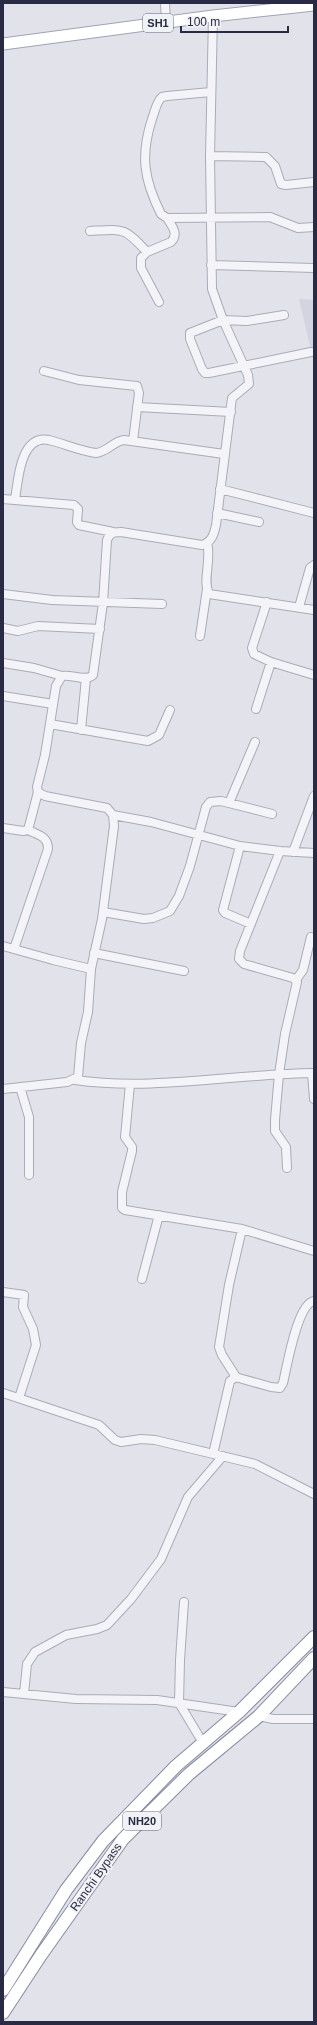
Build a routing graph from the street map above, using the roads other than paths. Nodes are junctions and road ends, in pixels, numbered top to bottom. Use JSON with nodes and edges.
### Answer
{"nodes":[{"id":1,"x":165,"y":3,"type":"edge"},
{"id":2,"x":314,"y":5,"type":"edge"},
{"id":3,"x":213,"y":16,"type":"junction"},
{"id":4,"x":166,"y":22,"type":"junction"},
{"id":5,"x":3,"y":44,"type":"edge"},
{"id":6,"x":210,"y":92,"type":"junction"},
{"id":7,"x":210,"y":156,"type":"junction"},
{"id":8,"x":314,"y":182,"type":"edge"},
{"id":9,"x":210,"y":217,"type":"junction"},
{"id":10,"x":167,"y":218,"type":"junction"},
{"id":11,"x":314,"y":226,"type":"edge"},
{"id":12,"x":90,"y":231,"type":"dead end"},
{"id":13,"x":146,"y":252,"type":"junction"},
{"id":14,"x":211,"y":265,"type":"junction"},
{"id":15,"x":314,"y":268,"type":"edge"},
{"id":16,"x":159,"y":302,"type":"dead end"},
{"id":17,"x":284,"y":315,"type":"dead end"},
{"id":18,"x":223,"y":320,"type":"junction"},
{"id":19,"x":311,"y":352,"type":"dead end"},
{"id":20,"x":245,"y":366,"type":"junction"},
{"id":21,"x":44,"y":372,"type":"dead end"},
{"id":22,"x":137,"y":407,"type":"junction"},
{"id":23,"x":231,"y":412,"type":"junction"},
{"id":24,"x":133,"y":441,"type":"junction"},
{"id":25,"x":224,"y":454,"type":"junction"},
{"id":26,"x":220,"y":489,"type":"junction"},
{"id":27,"x":3,"y":499,"type":"edge"},
{"id":28,"x":15,"y":500,"type":"junction"},
{"id":29,"x":217,"y":513,"type":"junction"},
{"id":30,"x":314,"y":513,"type":"edge"},
{"id":31,"x":259,"y":522,"type":"dead end"},
{"id":32,"x":113,"y":532,"type":"junction"},
{"id":33,"x":208,"y":543,"type":"junction"},
{"id":34,"x":314,"y":564,"type":"edge"},
{"id":35,"x":207,"y":589,"type":"junction"},
{"id":36,"x":3,"y":594,"type":"edge"},
{"id":37,"x":267,"y":602,"type":"junction"},
{"id":38,"x":103,"y":603,"type":"junction"},
{"id":39,"x":162,"y":604,"type":"dead end"},
{"id":40,"x":299,"y":607,"type":"junction"},
{"id":41,"x":314,"y":610,"type":"edge"},
{"id":42,"x":3,"y":628,"type":"edge"},
{"id":43,"x":100,"y":629,"type":"junction"},
{"id":44,"x":200,"y":636,"type":"dead end"},
{"id":45,"x":271,"y":662,"type":"junction"},
{"id":46,"x":3,"y":664,"type":"edge"},
{"id":47,"x":314,"y":675,"type":"edge"},
{"id":48,"x":62,"y":676,"type":"junction"},
{"id":49,"x":86,"y":678,"type":"junction"},
{"id":50,"x":3,"y":696,"type":"edge"},
{"id":51,"x":53,"y":704,"type":"junction"},
{"id":52,"x":256,"y":709,"type":"dead end"},
{"id":53,"x":170,"y":710,"type":"dead end"},
{"id":54,"x":50,"y":724,"type":"junction"},
{"id":55,"x":81,"y":730,"type":"junction"},
{"id":56,"x":256,"y":742,"type":"dead end"},
{"id":57,"x":38,"y":792,"type":"junction"},
{"id":58,"x":314,"y":796,"type":"edge"},
{"id":59,"x":229,"y":803,"type":"junction"},
{"id":60,"x":272,"y":814,"type":"dead end"},
{"id":61,"x":113,"y":815,"type":"junction"},
{"id":62,"x":3,"y":828,"type":"edge"},
{"id":63,"x":28,"y":830,"type":"junction"},
{"id":64,"x":199,"y":836,"type":"junction"},
{"id":65,"x":240,"y":846,"type":"junction"},
{"id":66,"x":280,"y":852,"type":"junction"},
{"id":67,"x":293,"y":852,"type":"junction"},
{"id":68,"x":314,"y":853,"type":"edge"},
{"id":69,"x":103,"y":912,"type":"junction"},
{"id":70,"x":251,"y":924,"type":"junction"},
{"id":71,"x":311,"y":938,"type":"dead end"},
{"id":72,"x":3,"y":946,"type":"edge"},
{"id":73,"x":14,"y":949,"type":"junction"},
{"id":74,"x":94,"y":954,"type":"junction"},
{"id":75,"x":92,"y":969,"type":"junction"},
{"id":76,"x":184,"y":971,"type":"dead end"},
{"id":77,"x":296,"y":980,"type":"junction"},
{"id":78,"x":313,"y":1073,"type":"edge"},
{"id":79,"x":279,"y":1074,"type":"junction"},
{"id":80,"x":75,"y":1080,"type":"junction"},
{"id":81,"x":130,"y":1084,"type":"junction"},
{"id":82,"x":20,"y":1087,"type":"junction"},
{"id":83,"x":3,"y":1089,"type":"edge"},
{"id":84,"x":314,"y":1099,"type":"edge"},
{"id":85,"x":287,"y":1168,"type":"dead end"},
{"id":86,"x":29,"y":1175,"type":"dead end"},
{"id":87,"x":159,"y":1215,"type":"junction"},
{"id":88,"x":242,"y":1229,"type":"junction"},
{"id":89,"x":314,"y":1251,"type":"edge"},
{"id":90,"x":142,"y":1279,"type":"dead end"},
{"id":91,"x":3,"y":1292,"type":"edge"},
{"id":92,"x":314,"y":1301,"type":"edge"},
{"id":93,"x":236,"y":1377,"type":"junction"},
{"id":94,"x":3,"y":1392,"type":"edge"},
{"id":95,"x":19,"y":1398,"type":"junction"},
{"id":96,"x":213,"y":1454,"type":"junction"},
{"id":97,"x":223,"y":1456,"type":"junction"},
{"id":98,"x":314,"y":1494,"type":"edge"},
{"id":99,"x":184,"y":1602,"type":"dead end"},
{"id":100,"x":314,"y":1637,"type":"edge"},
{"id":101,"x":314,"y":1658,"type":"edge"},
{"id":102,"x":3,"y":1692,"type":"edge"},
{"id":103,"x":24,"y":1694,"type":"junction"},
{"id":104,"x":179,"y":1703,"type":"junction"},
{"id":105,"x":239,"y":1712,"type":"junction"},
{"id":106,"x":259,"y":1716,"type":"junction"},
{"id":107,"x":314,"y":1718,"type":"edge"},
{"id":108,"x":202,"y":1743,"type":"junction"},
{"id":109,"x":3,"y":1990,"type":"edge"},
{"id":110,"x":3,"y":2013,"type":"edge"}],
"edges":[{"from":1,"to":4,"type":"street"},
{"from":2,"to":3,"type":"main road","number":"SH1"},
{"from":3,"to":4,"type":"main road","number":"SH1"},
{"from":3,"to":6,"type":"street"},
{"from":4,"to":5,"type":"main road","number":"SH1"},
{"from":6,"to":7,"type":"street"},
{"from":6,"to":10,"type":"street"},
{"from":7,"to":8,"type":"street"},
{"from":7,"to":9,"type":"street"},
{"from":9,"to":10,"type":"street"},
{"from":9,"to":11,"type":"street"},
{"from":9,"to":14,"type":"street"},
{"from":10,"to":13,"type":"street"},
{"from":12,"to":13,"type":"street"},
{"from":13,"to":16,"type":"street"},
{"from":14,"to":15,"type":"street"},
{"from":14,"to":18,"type":"street"},
{"from":17,"to":18,"type":"street"},
{"from":18,"to":20,"type":"street"},
{"from":18,"to":20,"type":"street"},
{"from":19,"to":20,"type":"street"},
{"from":20,"to":23,"type":"street"},
{"from":21,"to":22,"type":"street"},
{"from":22,"to":23,"type":"street"},
{"from":22,"to":24,"type":"street"},
{"from":23,"to":25,"type":"street"},
{"from":24,"to":25,"type":"street"},
{"from":24,"to":28,"type":"street"},
{"from":25,"to":26,"type":"street"},
{"from":26,"to":29,"type":"street"},
{"from":26,"to":30,"type":"street"},
{"from":27,"to":28,"type":"street"},
{"from":28,"to":32,"type":"street"},
{"from":29,"to":31,"type":"street"},
{"from":29,"to":33,"type":"street"},
{"from":32,"to":33,"type":"street"},
{"from":32,"to":38,"type":"street"},
{"from":33,"to":35,"type":"street"},
{"from":34,"to":40,"type":"street"},
{"from":35,"to":37,"type":"street"},
{"from":35,"to":44,"type":"street"},
{"from":36,"to":38,"type":"street"},
{"from":37,"to":40,"type":"street"},
{"from":37,"to":45,"type":"street"},
{"from":38,"to":39,"type":"street"},
{"from":38,"to":43,"type":"street"},
{"from":40,"to":41,"type":"street"},
{"from":42,"to":43,"type":"street"},
{"from":43,"to":49,"type":"street"},
{"from":45,"to":47,"type":"street"},
{"from":45,"to":52,"type":"street"},
{"from":46,"to":48,"type":"street"},
{"from":48,"to":49,"type":"street"},
{"from":48,"to":51,"type":"street"},
{"from":49,"to":55,"type":"street"},
{"from":50,"to":51,"type":"street"},
{"from":51,"to":54,"type":"street"},
{"from":53,"to":55,"type":"street"},
{"from":54,"to":55,"type":"street"},
{"from":54,"to":57,"type":"street"},
{"from":56,"to":59,"type":"street"},
{"from":57,"to":61,"type":"street"},
{"from":57,"to":63,"type":"street"},
{"from":58,"to":67,"type":"street"},
{"from":59,"to":60,"type":"street"},
{"from":59,"to":64,"type":"street"},
{"from":61,"to":64,"type":"street"},
{"from":61,"to":69,"type":"street"},
{"from":62,"to":63,"type":"street"},
{"from":63,"to":73,"type":"street"},
{"from":64,"to":65,"type":"street"},
{"from":64,"to":69,"type":"street"},
{"from":65,"to":66,"type":"street"},
{"from":65,"to":70,"type":"street"},
{"from":66,"to":67,"type":"street"},
{"from":66,"to":70,"type":"street"},
{"from":67,"to":68,"type":"street"},
{"from":69,"to":74,"type":"street"},
{"from":70,"to":77,"type":"street"},
{"from":71,"to":77,"type":"street"},
{"from":72,"to":73,"type":"street"},
{"from":73,"to":75,"type":"street"},
{"from":74,"to":75,"type":"street"},
{"from":74,"to":76,"type":"street"},
{"from":75,"to":80,"type":"street"},
{"from":77,"to":79,"type":"street"},
{"from":78,"to":79,"type":"street"},
{"from":78,"to":84,"type":"street"},
{"from":79,"to":81,"type":"street"},
{"from":79,"to":85,"type":"street"},
{"from":80,"to":81,"type":"street"},
{"from":80,"to":82,"type":"street"},
{"from":81,"to":87,"type":"street"},
{"from":82,"to":83,"type":"street"},
{"from":82,"to":86,"type":"street"},
{"from":87,"to":88,"type":"street"},
{"from":87,"to":90,"type":"street"},
{"from":88,"to":89,"type":"street"},
{"from":88,"to":93,"type":"street"},
{"from":91,"to":95,"type":"street"},
{"from":92,"to":93,"type":"street"},
{"from":93,"to":96,"type":"street"},
{"from":94,"to":95,"type":"street"},
{"from":95,"to":96,"type":"street"},
{"from":96,"to":97,"type":"street"},
{"from":97,"to":98,"type":"street"},
{"from":97,"to":103,"type":"street"},
{"from":99,"to":104,"type":"street"},
{"from":100,"to":105,"type":"highway","name":"Ranchi Bypass","number":"NH20"},
{"from":101,"to":106,"type":"highway","name":"Ranchi Bypass","number":"NH20"},
{"from":102,"to":103,"type":"street"},
{"from":103,"to":104,"type":"street"},
{"from":104,"to":105,"type":"street"},
{"from":104,"to":108,"type":"street"},
{"from":105,"to":108,"type":"highway","name":"Ranchi Bypass","number":"NH20"},
{"from":106,"to":107,"type":"street"},
{"from":106,"to":110,"type":"highway","name":"Ranchi Bypass","number":"NH20"},
{"from":108,"to":109,"type":"highway","name":"Ranchi Bypass","number":"NH20"}]}
